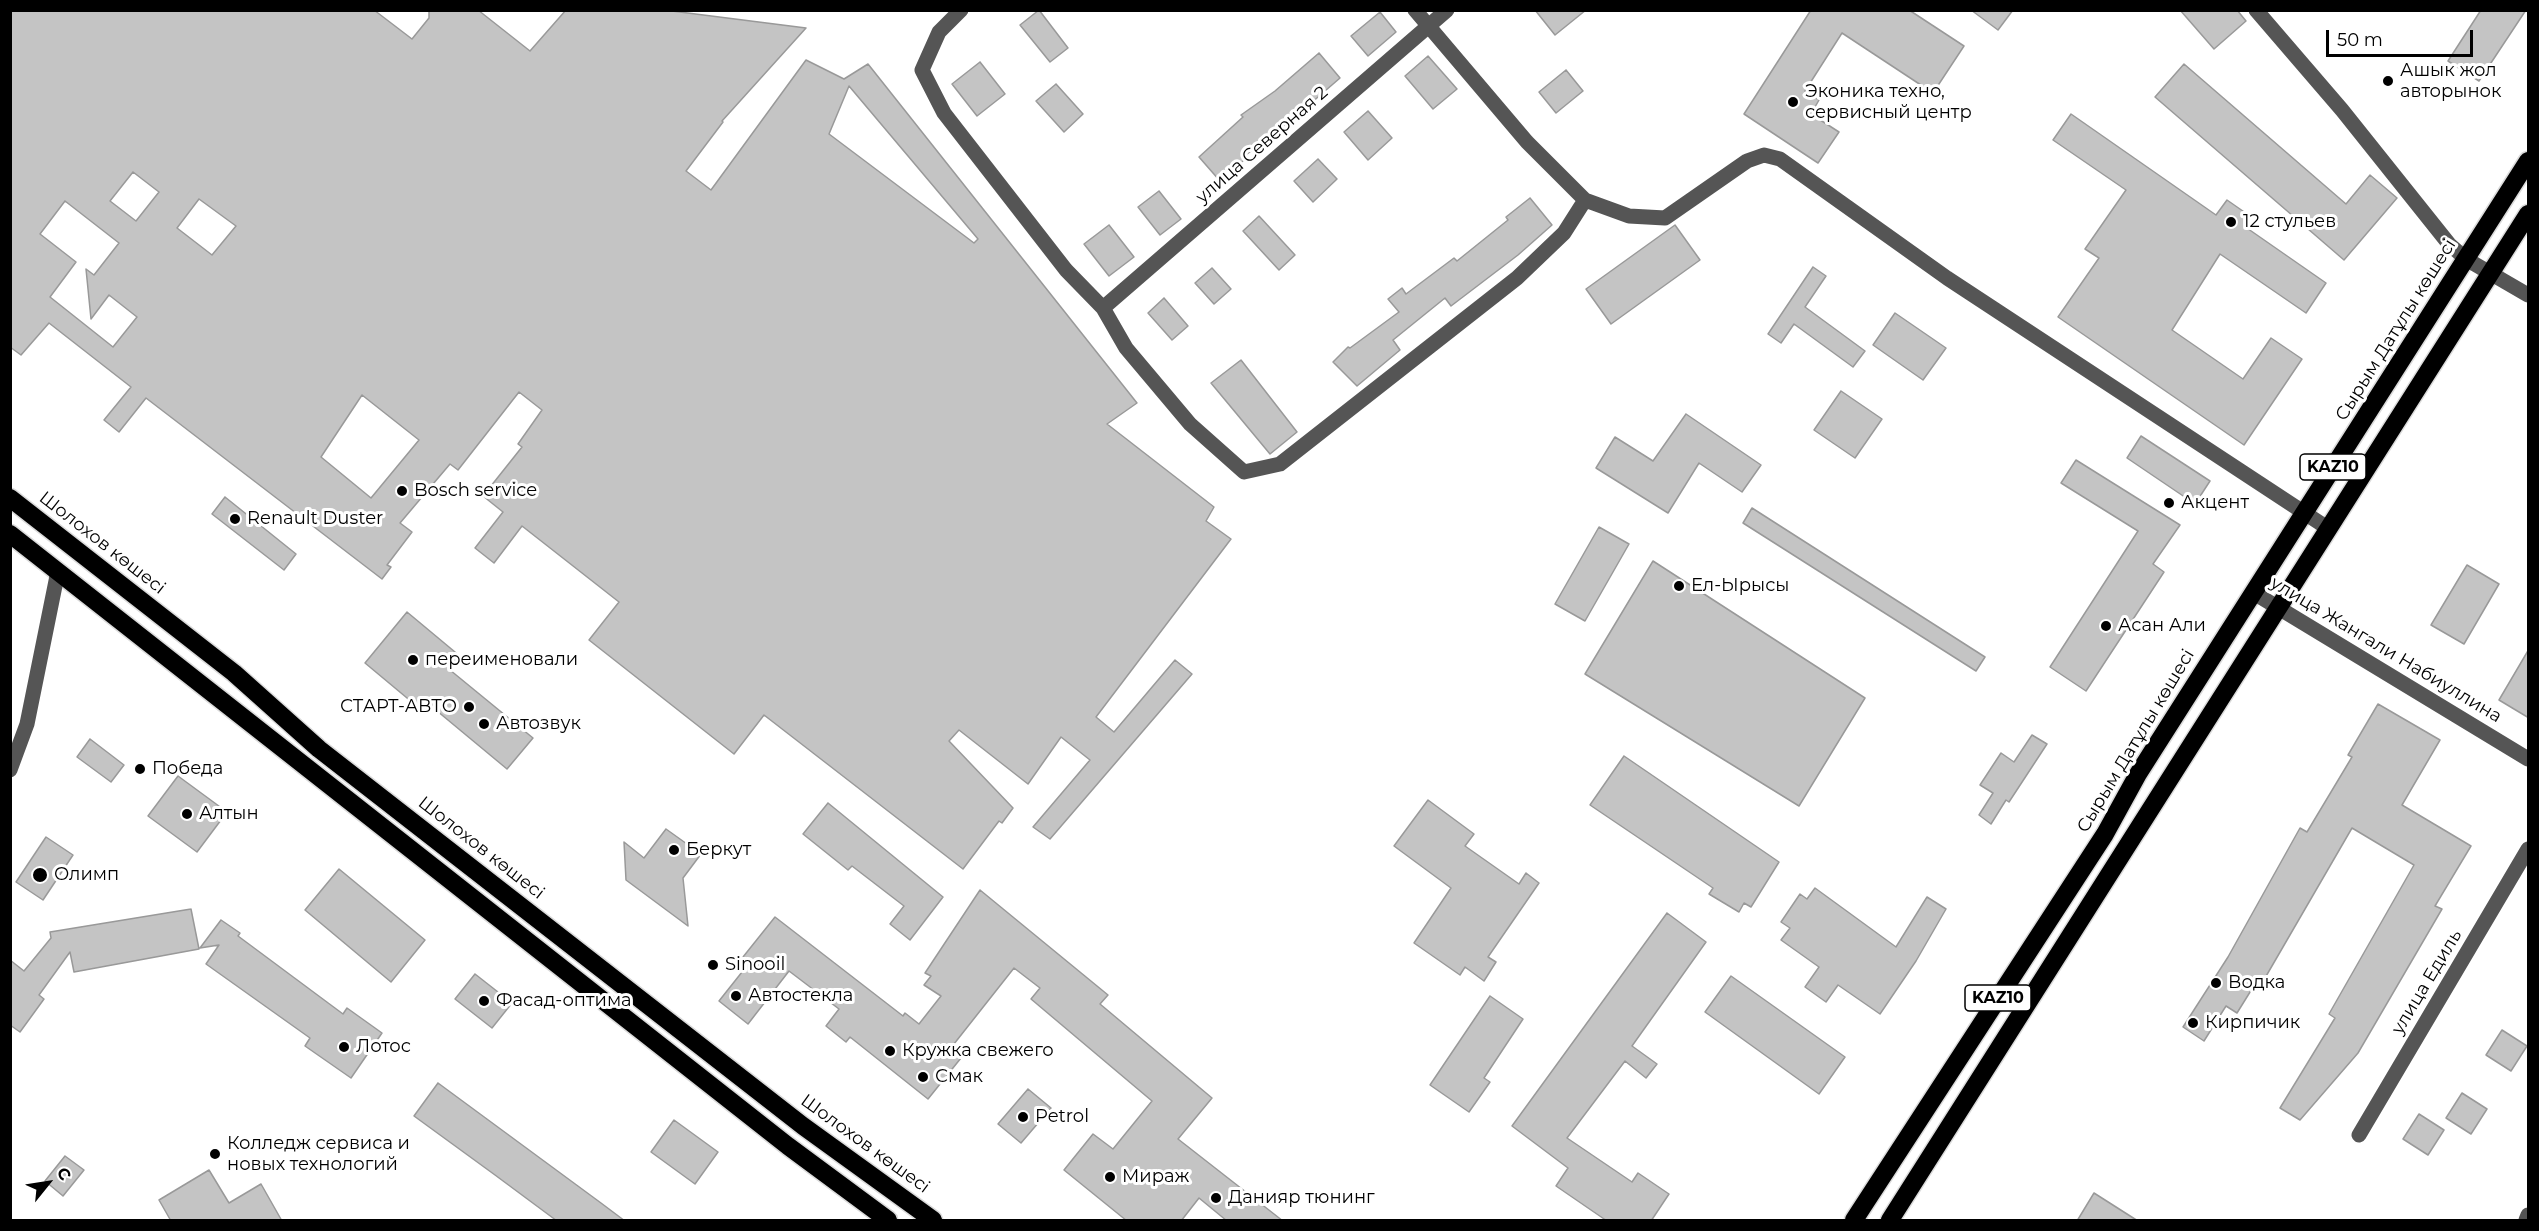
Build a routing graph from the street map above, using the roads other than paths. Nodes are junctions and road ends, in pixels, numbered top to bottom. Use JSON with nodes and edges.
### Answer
{"nodes":[{"id":1,"x":961,"y":10,"type":"edge"},
{"id":2,"x":1415,"y":10,"type":"edge"},
{"id":3,"x":1447,"y":10,"type":"edge"},
{"id":4,"x":2256,"y":10,"type":"edge"},
{"id":5,"x":1428,"y":27,"type":"junction"},
{"id":6,"x":2529,"y":161,"type":"edge"},
{"id":7,"x":1586,"y":200,"type":"junction"},
{"id":8,"x":2529,"y":214,"type":"edge"},
{"id":9,"x":2466,"y":259,"type":"junction"},
{"id":10,"x":2492,"y":273,"type":"junction"},
{"id":11,"x":2529,"y":295,"type":"edge"},
{"id":12,"x":1103,"y":308,"type":"junction"},
{"id":13,"x":10,"y":498,"type":"edge"},
{"id":14,"x":2304,"y":514,"type":"junction"},
{"id":15,"x":2329,"y":529,"type":"junction"},
{"id":16,"x":10,"y":534,"type":"edge"},
{"id":17,"x":75,"y":548,"type":"junction"},
{"id":18,"x":58,"y":571,"type":"junction"},
{"id":19,"x":2254,"y":593,"type":"junction"},
{"id":20,"x":2279,"y":608,"type":"junction"},
{"id":21,"x":2529,"y":759,"type":"edge"},
{"id":22,"x":10,"y":770,"type":"edge"},
{"id":23,"x":2529,"y":849,"type":"edge"},
{"id":24,"x":2359,"y":1135,"type":"dead end"},
{"id":25,"x":2529,"y":1215,"type":"edge"},
{"id":26,"x":888,"y":1221,"type":"edge"},
{"id":27,"x":933,"y":1221,"type":"edge"},
{"id":28,"x":1854,"y":1221,"type":"edge"},
{"id":29,"x":1890,"y":1221,"type":"edge"},
{"id":30,"x":2526,"y":1221,"type":"edge"}],
"edges":[{"from":1,"to":12,"type":"street"},
{"from":2,"to":5,"type":"street"},
{"from":3,"to":5,"type":"street","name":"улица Северная 2"},
{"from":4,"to":9,"type":"street"},
{"from":5,"to":7,"type":"street"},
{"from":5,"to":12,"type":"street","name":"улица Северная 2"},
{"from":6,"to":9,"type":"highway","name":"Сырым Датұлы көшесі","number":"KAZ10"},
{"from":7,"to":12,"type":"street"},
{"from":7,"to":14,"type":"street"},
{"from":8,"to":10,"type":"highway","number":"KAZ10"},
{"from":9,"to":10,"type":"street"},
{"from":9,"to":14,"type":"highway","name":"Сырым Датұлы көшесі","number":"KAZ10"},
{"from":10,"to":11,"type":"street"},
{"from":10,"to":15,"type":"highway","number":"KAZ10"},
{"from":13,"to":17,"type":"highway","name":"Шолохов көшесі"},
{"from":14,"to":15,"type":"street"},
{"from":14,"to":19,"type":"highway","name":"Сырым Датұлы көшесі","number":"KAZ10"},
{"from":15,"to":20,"type":"highway","number":"KAZ10"},
{"from":16,"to":18,"type":"highway"},
{"from":17,"to":18,"type":"highway"},
{"from":17,"to":27,"type":"highway","name":"Шолохов көшесі"},
{"from":18,"to":22,"type":"street"},
{"from":18,"to":26,"type":"highway"},
{"from":19,"to":20,"type":"street","name":"улица Жангали Набиуллина"},
{"from":19,"to":28,"type":"highway","name":"Сырым Датұлы көшесі","number":"KAZ10"},
{"from":20,"to":21,"type":"street","name":"улица Жангали Набиуллина"},
{"from":20,"to":29,"type":"highway","number":"KAZ10"},
{"from":23,"to":24,"type":"street","name":"улица Едиль"},
{"from":25,"to":30,"type":"street"}]}
